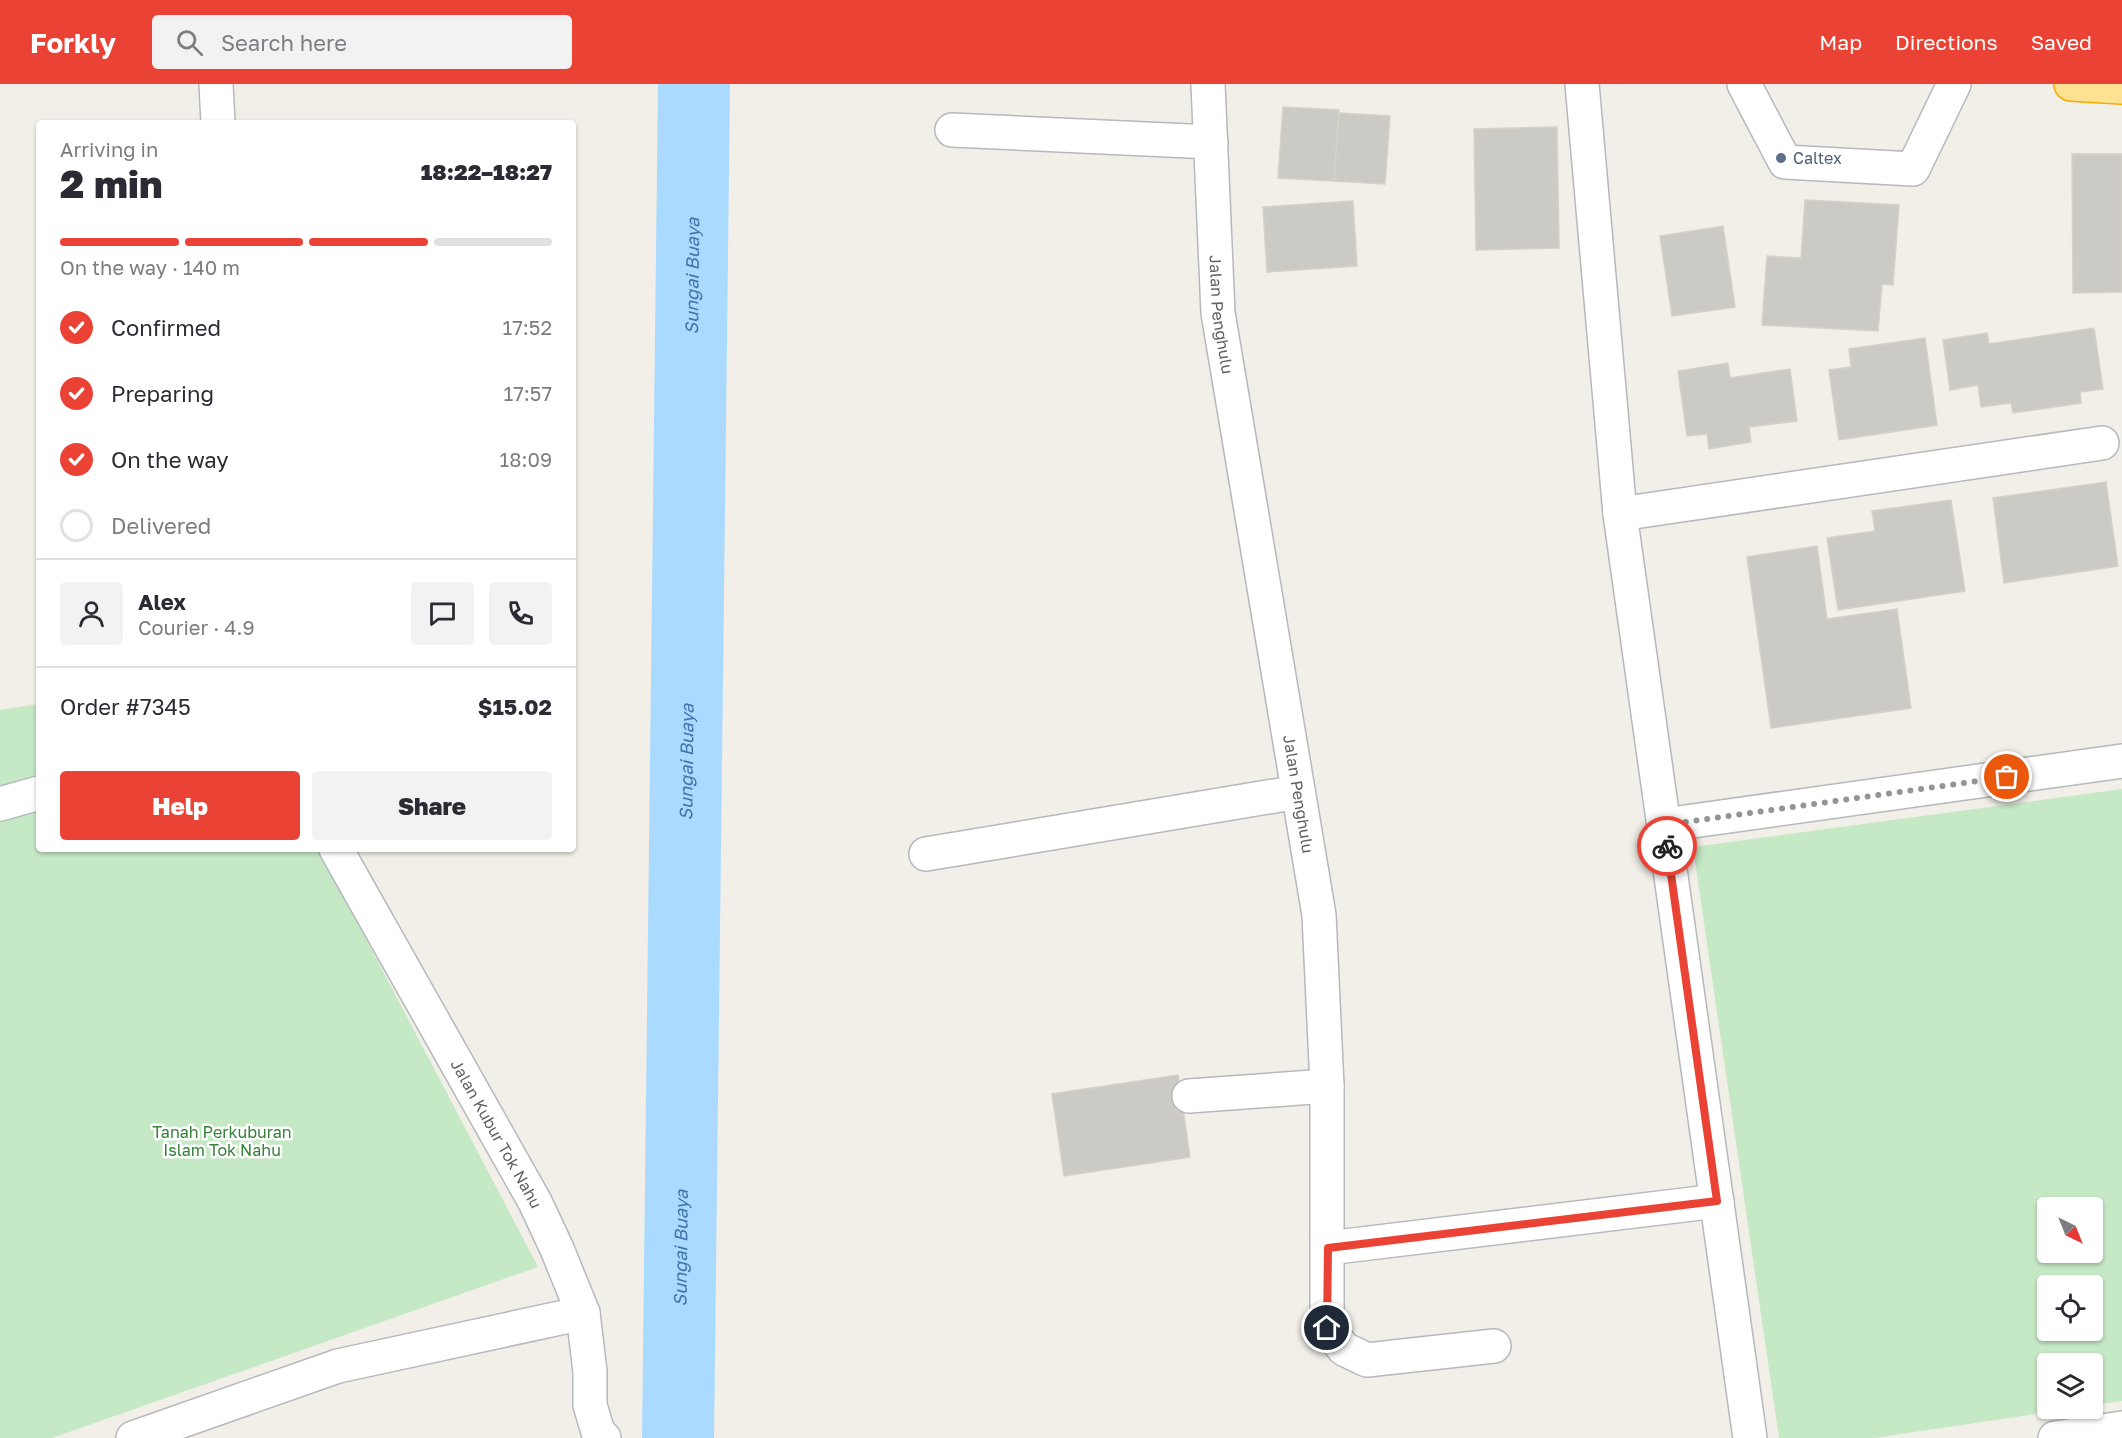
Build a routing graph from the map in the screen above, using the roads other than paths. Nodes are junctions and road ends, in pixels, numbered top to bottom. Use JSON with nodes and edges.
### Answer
{"nodes":[{"id":1,"x":216,"y":84,"type":"edge"},
{"id":2,"x":1208,"y":84,"type":"edge"},
{"id":3,"x":1582,"y":84,"type":"edge"},
{"id":4,"x":1744,"y":84,"type":"edge"},
{"id":5,"x":1954,"y":84,"type":"edge"},
{"id":6,"x":2071,"y":84,"type":"edge"},
{"id":7,"x":2122,"y":87,"type":"edge"},
{"id":8,"x":218,"y":120,"type":"edge"},
{"id":9,"x":952,"y":130,"type":"dead end"},
{"id":10,"x":1211,"y":142,"type":"junction"},
{"id":11,"x":2102,"y":443,"type":"dead end"},
{"id":12,"x":1620,"y":514,"type":"junction"},
{"id":13,"x":2122,"y":761,"type":"edge"},
{"id":14,"x":1298,"y":792,"type":"junction"},
{"id":15,"x":36,"y":794,"type":"edge"},
{"id":16,"x":0,"y":804,"type":"edge"},
{"id":17,"x":1664,"y":825,"type":"junction"},
{"id":18,"x":338,"y":852,"type":"edge"},
{"id":19,"x":926,"y":854,"type":"dead end"},
{"id":20,"x":1327,"y":1086,"type":"junction"},
{"id":21,"x":1189,"y":1096,"type":"dead end"},
{"id":22,"x":1717,"y":1201,"type":"junction"},
{"id":23,"x":1328,"y":1248,"type":"junction"},
{"id":24,"x":583,"y":1313,"type":"junction"},
{"id":25,"x":1494,"y":1346,"type":"dead end"},
{"id":26,"x":2122,"y":1428,"type":"edge"},
{"id":27,"x":2065,"y":1437,"type":"edge"},
{"id":28,"x":133,"y":1438,"type":"edge"},
{"id":29,"x":604,"y":1438,"type":"edge"},
{"id":30,"x":1750,"y":1438,"type":"edge"}],
"edges":[{"from":1,"to":8,"type":"street"},
{"from":2,"to":10,"type":"street","name":"Jalan Penghulu"},
{"from":3,"to":12,"type":"street"},
{"from":4,"to":5,"type":"street"},
{"from":6,"to":7,"type":"highway"},
{"from":9,"to":10,"type":"street"},
{"from":10,"to":14,"type":"street","name":"Jalan Penghulu"},
{"from":11,"to":12,"type":"street"},
{"from":12,"to":17,"type":"street"},
{"from":13,"to":17,"type":"street"},
{"from":14,"to":19,"type":"street"},
{"from":14,"to":20,"type":"street","name":"Jalan Penghulu"},
{"from":15,"to":16,"type":"street"},
{"from":17,"to":22,"type":"street"},
{"from":18,"to":24,"type":"street","name":"Jalan Kubur Tok Nahu"},
{"from":20,"to":21,"type":"street"},
{"from":20,"to":23,"type":"street","name":"Jalan Penghulu"},
{"from":22,"to":23,"type":"street"},
{"from":22,"to":30,"type":"street"},
{"from":23,"to":25,"type":"street","name":"Jalan Penghulu"},
{"from":24,"to":28,"type":"street"},
{"from":24,"to":29,"type":"street","name":"Jalan Kubur Tok Nahu"},
{"from":26,"to":27,"type":"street"}]}
